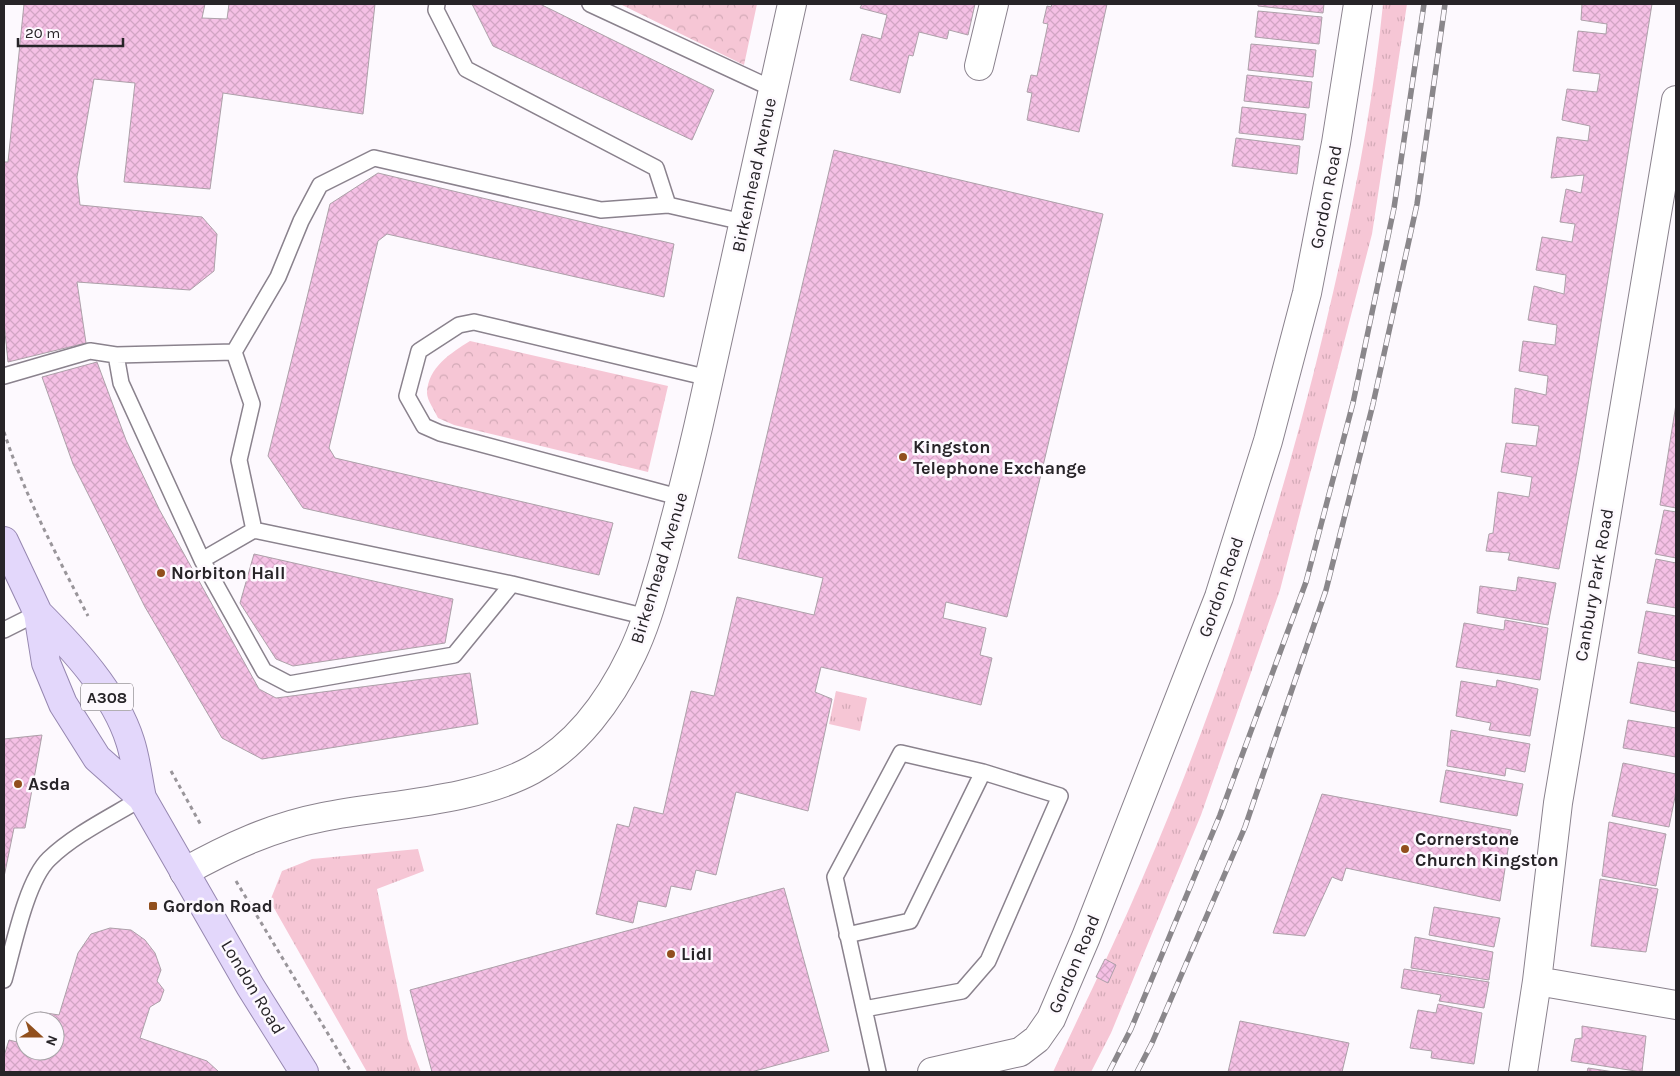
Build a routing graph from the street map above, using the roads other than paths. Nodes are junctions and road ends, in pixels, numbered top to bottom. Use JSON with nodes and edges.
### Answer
{"nodes":[{"id":1,"x":438,"y":4,"type":"edge"},
{"id":2,"x":590,"y":4,"type":"edge"},
{"id":3,"x":792,"y":4,"type":"edge"},
{"id":4,"x":994,"y":4,"type":"edge"},
{"id":5,"x":1358,"y":4,"type":"edge"},
{"id":6,"x":979,"y":66,"type":"dead end"},
{"id":7,"x":773,"y":90,"type":"junction"},
{"id":8,"x":1676,"y":100,"type":"edge"},
{"id":9,"x":668,"y":205,"type":"junction"},
{"id":10,"x":743,"y":222,"type":"junction"},
{"id":11,"x":234,"y":352,"type":"junction"},
{"id":12,"x":116,"y":355,"type":"junction"},
{"id":13,"x":4,"y":376,"type":"edge"},
{"id":14,"x":709,"y":378,"type":"junction"},
{"id":15,"x":682,"y":498,"type":"junction"},
{"id":16,"x":254,"y":530,"type":"junction"},
{"id":17,"x":4,"y":541,"type":"edge"},
{"id":18,"x":202,"y":560,"type":"junction"},
{"id":19,"x":512,"y":584,"type":"junction"},
{"id":20,"x":38,"y":613,"type":"junction"},
{"id":21,"x":648,"y":617,"type":"junction"},
{"id":22,"x":4,"y":630,"type":"edge"},
{"id":23,"x":983,"y":772,"type":"junction"},
{"id":24,"x":142,"y":798,"type":"junction"},
{"id":25,"x":184,"y":872,"type":"junction"},
{"id":26,"x":848,"y":935,"type":"junction"},
{"id":27,"x":4,"y":980,"type":"edge"},
{"id":28,"x":1537,"y":981,"type":"junction"},
{"id":29,"x":1676,"y":1005,"type":"edge"},
{"id":30,"x":864,"y":1009,"type":"junction"},
{"id":31,"x":304,"y":1072,"type":"edge"},
{"id":32,"x":878,"y":1072,"type":"edge"},
{"id":33,"x":932,"y":1072,"type":"edge"},
{"id":34,"x":1523,"y":1072,"type":"edge"}],
"edges":[{"from":1,"to":9,"type":"lane"},
{"from":2,"to":7,"type":"lane"},
{"from":3,"to":7,"type":"street","name":"Birkenhead Avenue"},
{"from":4,"to":6,"type":"street"},
{"from":5,"to":33,"type":"street","name":"Gordon Road"},
{"from":7,"to":10,"type":"street","name":"Birkenhead Avenue"},
{"from":8,"to":28,"type":"street","name":"Canbury Park Road"},
{"from":9,"to":10,"type":"lane"},
{"from":9,"to":11,"type":"lane"},
{"from":10,"to":14,"type":"street","name":"Birkenhead Avenue"},
{"from":11,"to":12,"type":"lane"},
{"from":11,"to":16,"type":"lane"},
{"from":12,"to":13,"type":"lane"},
{"from":12,"to":18,"type":"lane"},
{"from":14,"to":15,"type":"street","name":"Birkenhead Avenue"},
{"from":14,"to":15,"type":"lane"},
{"from":15,"to":21,"type":"street","name":"Birkenhead Avenue"},
{"from":16,"to":18,"type":"lane"},
{"from":16,"to":19,"type":"lane"},
{"from":17,"to":20,"type":"main road","name":"London Road","number":"A308"},
{"from":18,"to":19,"type":"lane"},
{"from":19,"to":21,"type":"lane"},
{"from":20,"to":22,"type":"lane"},
{"from":20,"to":24,"type":"main road","name":"London Road","number":"A308"},
{"from":20,"to":24,"type":"main road","name":"London Road","number":"A308"},
{"from":21,"to":25,"type":"street","name":"Birkenhead Avenue"},
{"from":23,"to":26,"type":"lane"},
{"from":23,"to":26,"type":"lane"},
{"from":23,"to":30,"type":"lane"},
{"from":24,"to":25,"type":"main road","name":"London Road","number":"A308"},
{"from":24,"to":27,"type":"lane"},
{"from":25,"to":31,"type":"main road","name":"London Road","number":"A308"},
{"from":26,"to":30,"type":"lane"},
{"from":28,"to":29,"type":"street"},
{"from":28,"to":34,"type":"street","name":"Canbury Park Road"},
{"from":30,"to":32,"type":"lane"}]}
